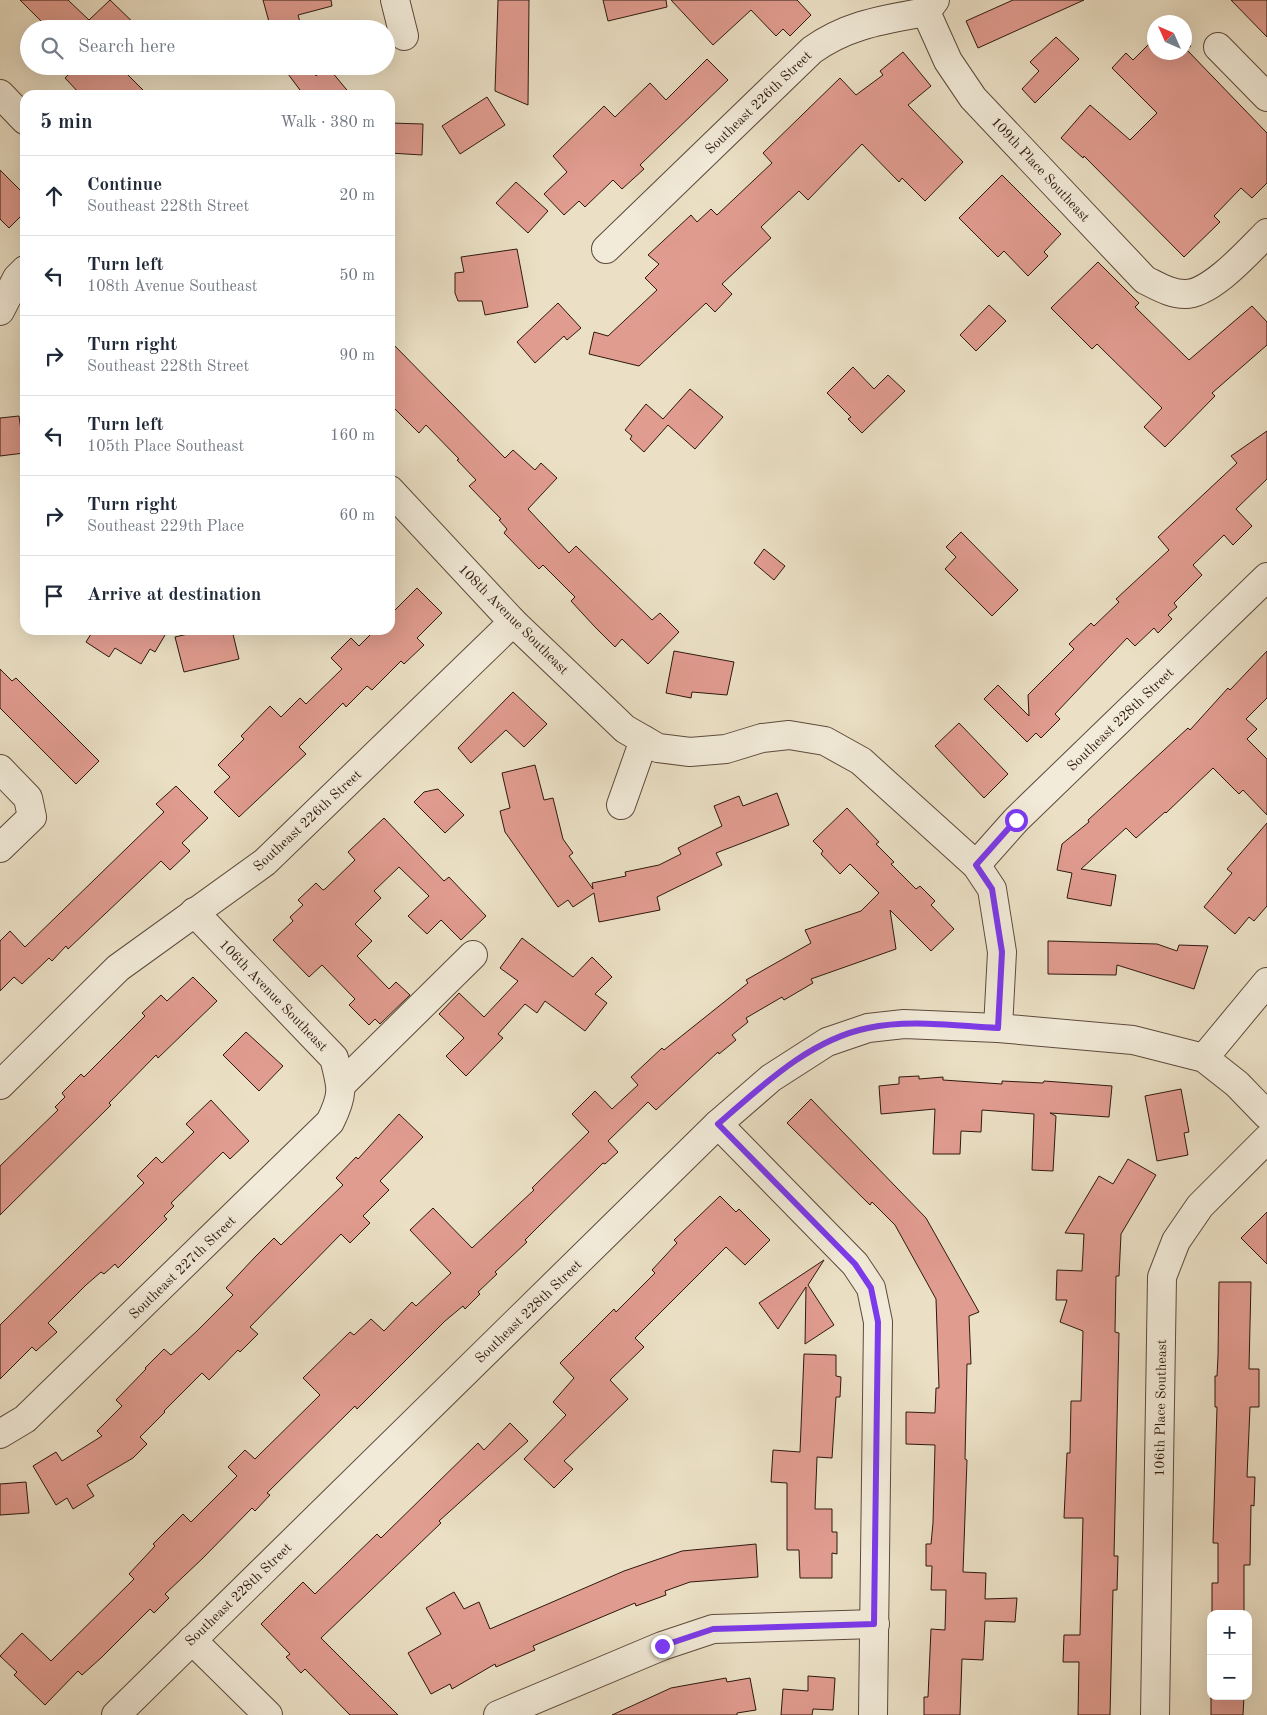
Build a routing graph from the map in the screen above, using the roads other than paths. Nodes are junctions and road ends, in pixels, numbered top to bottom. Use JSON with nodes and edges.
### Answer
{"nodes":[{"id":1,"x":395,"y":0,"type":"edge"},
{"id":2,"x":930,"y":6,"type":"edge"},
{"id":3,"x":404,"y":36,"type":"dead end"},
{"id":4,"x":1218,"y":47,"type":"dead end"},
{"id":5,"x":0,"y":94,"type":"edge"},
{"id":6,"x":1267,"y":97,"type":"edge"},
{"id":7,"x":20,"y":115,"type":"edge"},
{"id":8,"x":1267,"y":233,"type":"edge"},
{"id":9,"x":606,"y":249,"type":"dead end"},
{"id":10,"x":20,"y":276,"type":"edge"},
{"id":11,"x":0,"y":311,"type":"edge"},
{"id":12,"x":395,"y":495,"type":"edge"},
{"id":13,"x":1267,"y":577,"type":"edge"},
{"id":14,"x":513,"y":622,"type":"junction"},
{"id":15,"x":644,"y":740,"type":"junction"},
{"id":16,"x":0,"y":769,"type":"edge"},
{"id":17,"x":621,"y":805,"type":"dead end"},
{"id":18,"x":0,"y":848,"type":"edge"},
{"id":19,"x":976,"y":865,"type":"junction"},
{"id":20,"x":194,"y":912,"type":"junction"},
{"id":21,"x":473,"y":955,"type":"dead end"},
{"id":22,"x":1267,"y":982,"type":"edge"},
{"id":23,"x":998,"y":1028,"type":"junction"},
{"id":24,"x":1204,"y":1058,"type":"junction"},
{"id":25,"x":0,"y":1084,"type":"edge"},
{"id":26,"x":341,"y":1085,"type":"junction"},
{"id":27,"x":1267,"y":1115,"type":"edge"},
{"id":28,"x":718,"y":1124,"type":"junction"},
{"id":29,"x":1267,"y":1139,"type":"edge"},
{"id":30,"x":0,"y":1434,"type":"edge"},
{"id":31,"x":874,"y":1624,"type":"junction"},
{"id":32,"x":192,"y":1640,"type":"junction"},
{"id":33,"x":116,"y":1715,"type":"edge"},
{"id":34,"x":268,"y":1715,"type":"edge"},
{"id":35,"x":498,"y":1715,"type":"edge"},
{"id":36,"x":873,"y":1715,"type":"edge"},
{"id":37,"x":1155,"y":1715,"type":"edge"}],
"edges":[{"from":1,"to":3,"type":"street"},
{"from":2,"to":8,"type":"street","name":"109th Place Southeast"},
{"from":2,"to":9,"type":"street","name":"Southeast 226th Street"},
{"from":4,"to":6,"type":"street"},
{"from":5,"to":7,"type":"street"},
{"from":10,"to":11,"type":"street"},
{"from":12,"to":14,"type":"street","name":"108th Avenue Southeast"},
{"from":13,"to":19,"type":"street","name":"Southeast 228th Street"},
{"from":14,"to":15,"type":"street","name":"108th Avenue Southeast"},
{"from":14,"to":20,"type":"street","name":"Southeast 226th Street"},
{"from":15,"to":17,"type":"street"},
{"from":15,"to":19,"type":"street","name":"108th Avenue Southeast"},
{"from":16,"to":18,"type":"street"},
{"from":19,"to":23,"type":"street","name":"108th Avenue Southeast"},
{"from":20,"to":25,"type":"street","name":"Southeast 226th Street"},
{"from":20,"to":26,"type":"street","name":"106th Avenue Southeast"},
{"from":21,"to":26,"type":"street"},
{"from":22,"to":24,"type":"street"},
{"from":23,"to":24,"type":"street"},
{"from":23,"to":28,"type":"street","name":"Southeast 228th Street"},
{"from":24,"to":27,"type":"street"},
{"from":26,"to":30,"type":"street","name":"Southeast 227th Street"},
{"from":28,"to":31,"type":"street"},
{"from":28,"to":32,"type":"street","name":"Southeast 228th Street"},
{"from":29,"to":37,"type":"street","name":"106th Place Southeast"},
{"from":31,"to":35,"type":"street"},
{"from":31,"to":36,"type":"street"},
{"from":32,"to":33,"type":"street","name":"Southeast 228th Street"},
{"from":32,"to":34,"type":"street"}]}
